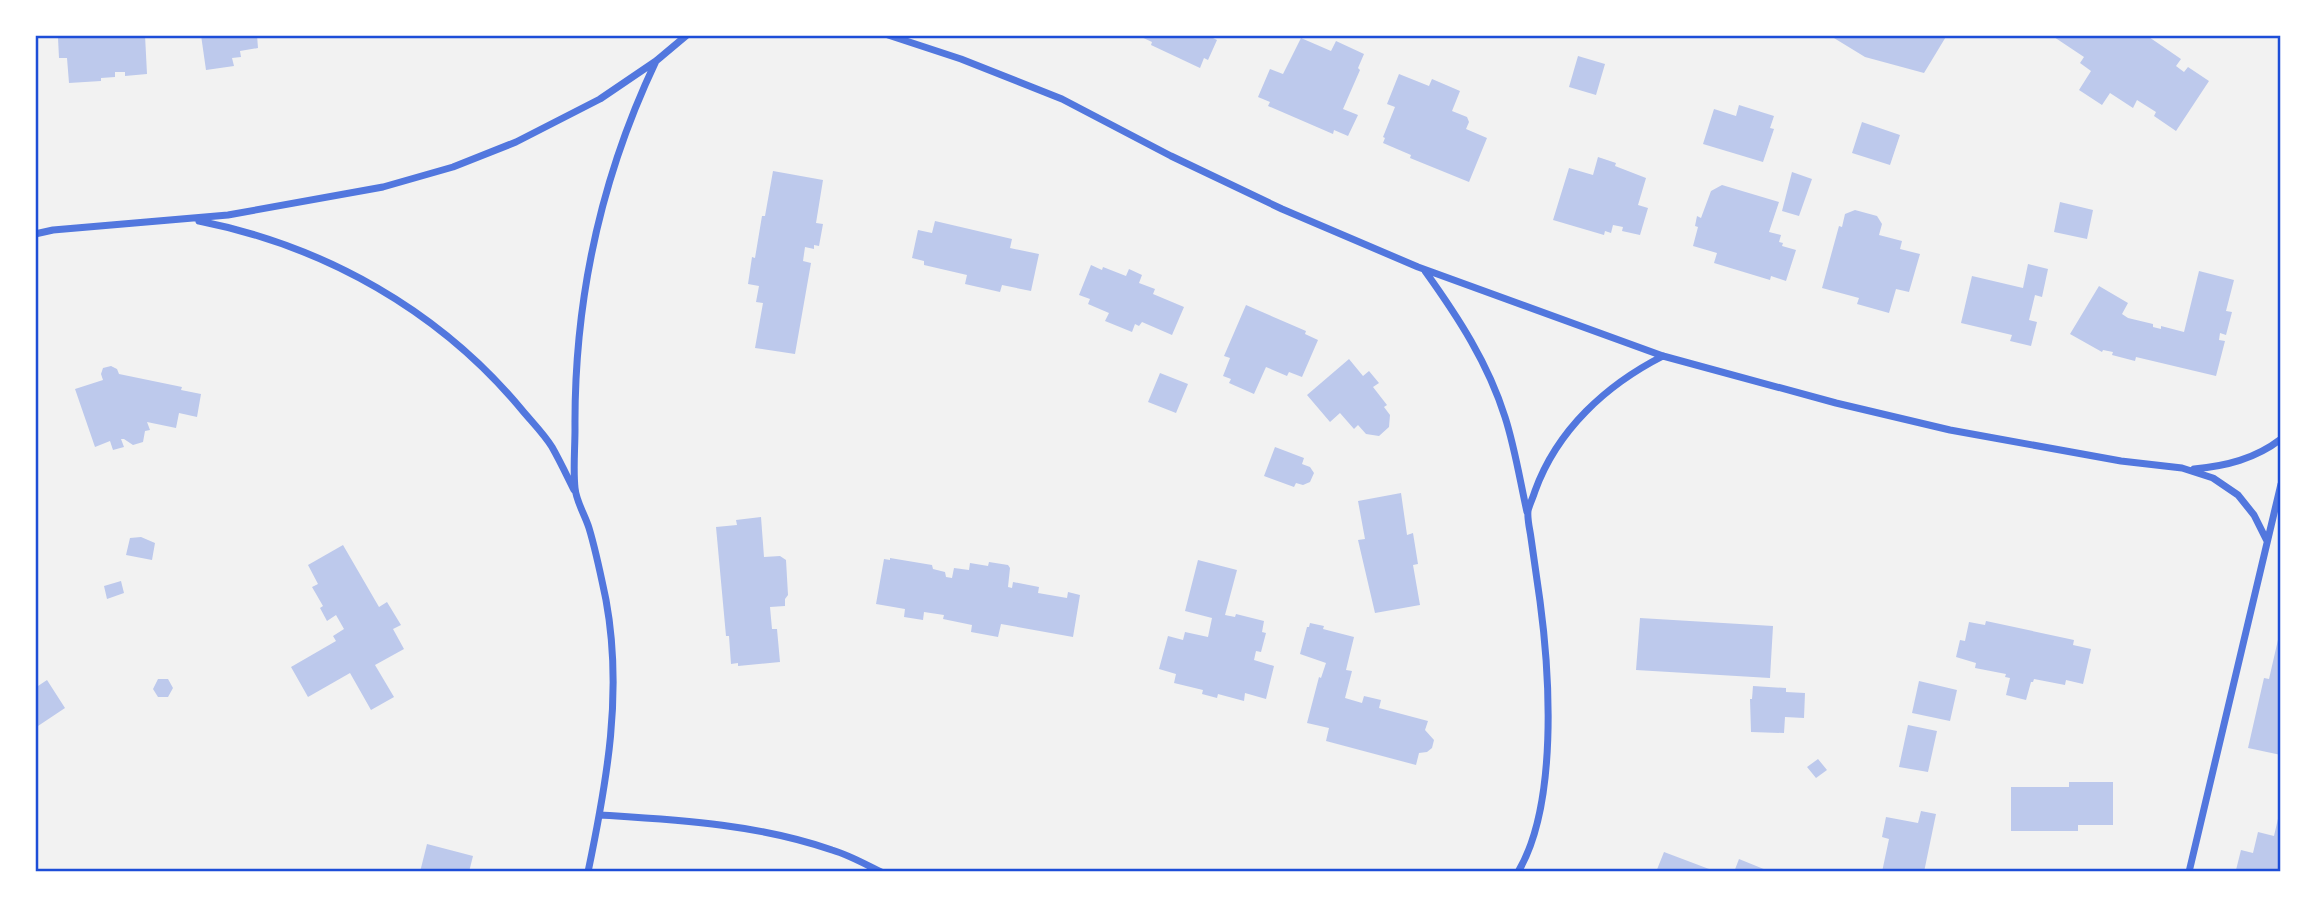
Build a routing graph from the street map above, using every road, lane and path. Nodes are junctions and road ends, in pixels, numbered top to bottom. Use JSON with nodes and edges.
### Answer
{"nodes":[{"id":1,"x":687,"y":35,"type":"edge"},
{"id":2,"x":888,"y":35,"type":"edge"},
{"id":3,"x":656,"y":61,"type":"junction"},
{"id":4,"x":192,"y":220,"type":"junction"},
{"id":5,"x":35,"y":234,"type":"edge"},
{"id":6,"x":1424,"y":270,"type":"junction"},
{"id":7,"x":1663,"y":356,"type":"junction"},
{"id":8,"x":2281,"y":439,"type":"edge"},
{"id":9,"x":2189,"y":470,"type":"junction"},
{"id":10,"x":2281,"y":484,"type":"edge"},
{"id":11,"x":575,"y":490,"type":"junction"},
{"id":12,"x":1527,"y":512,"type":"junction"},
{"id":13,"x":2267,"y":541,"type":"junction"},
{"id":14,"x":600,"y":815,"type":"junction"},
{"id":15,"x":588,"y":872,"type":"edge"},
{"id":16,"x":881,"y":872,"type":"edge"},
{"id":17,"x":1518,"y":872,"type":"edge"},
{"id":18,"x":2189,"y":872,"type":"edge"}],
"edges":[{"from":1,"to":3,"type":"street"},
{"from":2,"to":6,"type":"street"},
{"from":3,"to":4,"type":"street"},
{"from":3,"to":11,"type":"street"},
{"from":4,"to":5,"type":"street"},
{"from":4,"to":11,"type":"street"},
{"from":6,"to":7,"type":"street"},
{"from":6,"to":12,"type":"street"},
{"from":7,"to":9,"type":"street"},
{"from":7,"to":12,"type":"street"},
{"from":8,"to":9,"type":"street"},
{"from":9,"to":13,"type":"street"},
{"from":10,"to":13,"type":"street"},
{"from":11,"to":14,"type":"street"},
{"from":12,"to":17,"type":"street"},
{"from":13,"to":18,"type":"street"},
{"from":14,"to":15,"type":"street"},
{"from":14,"to":16,"type":"street"}]}
